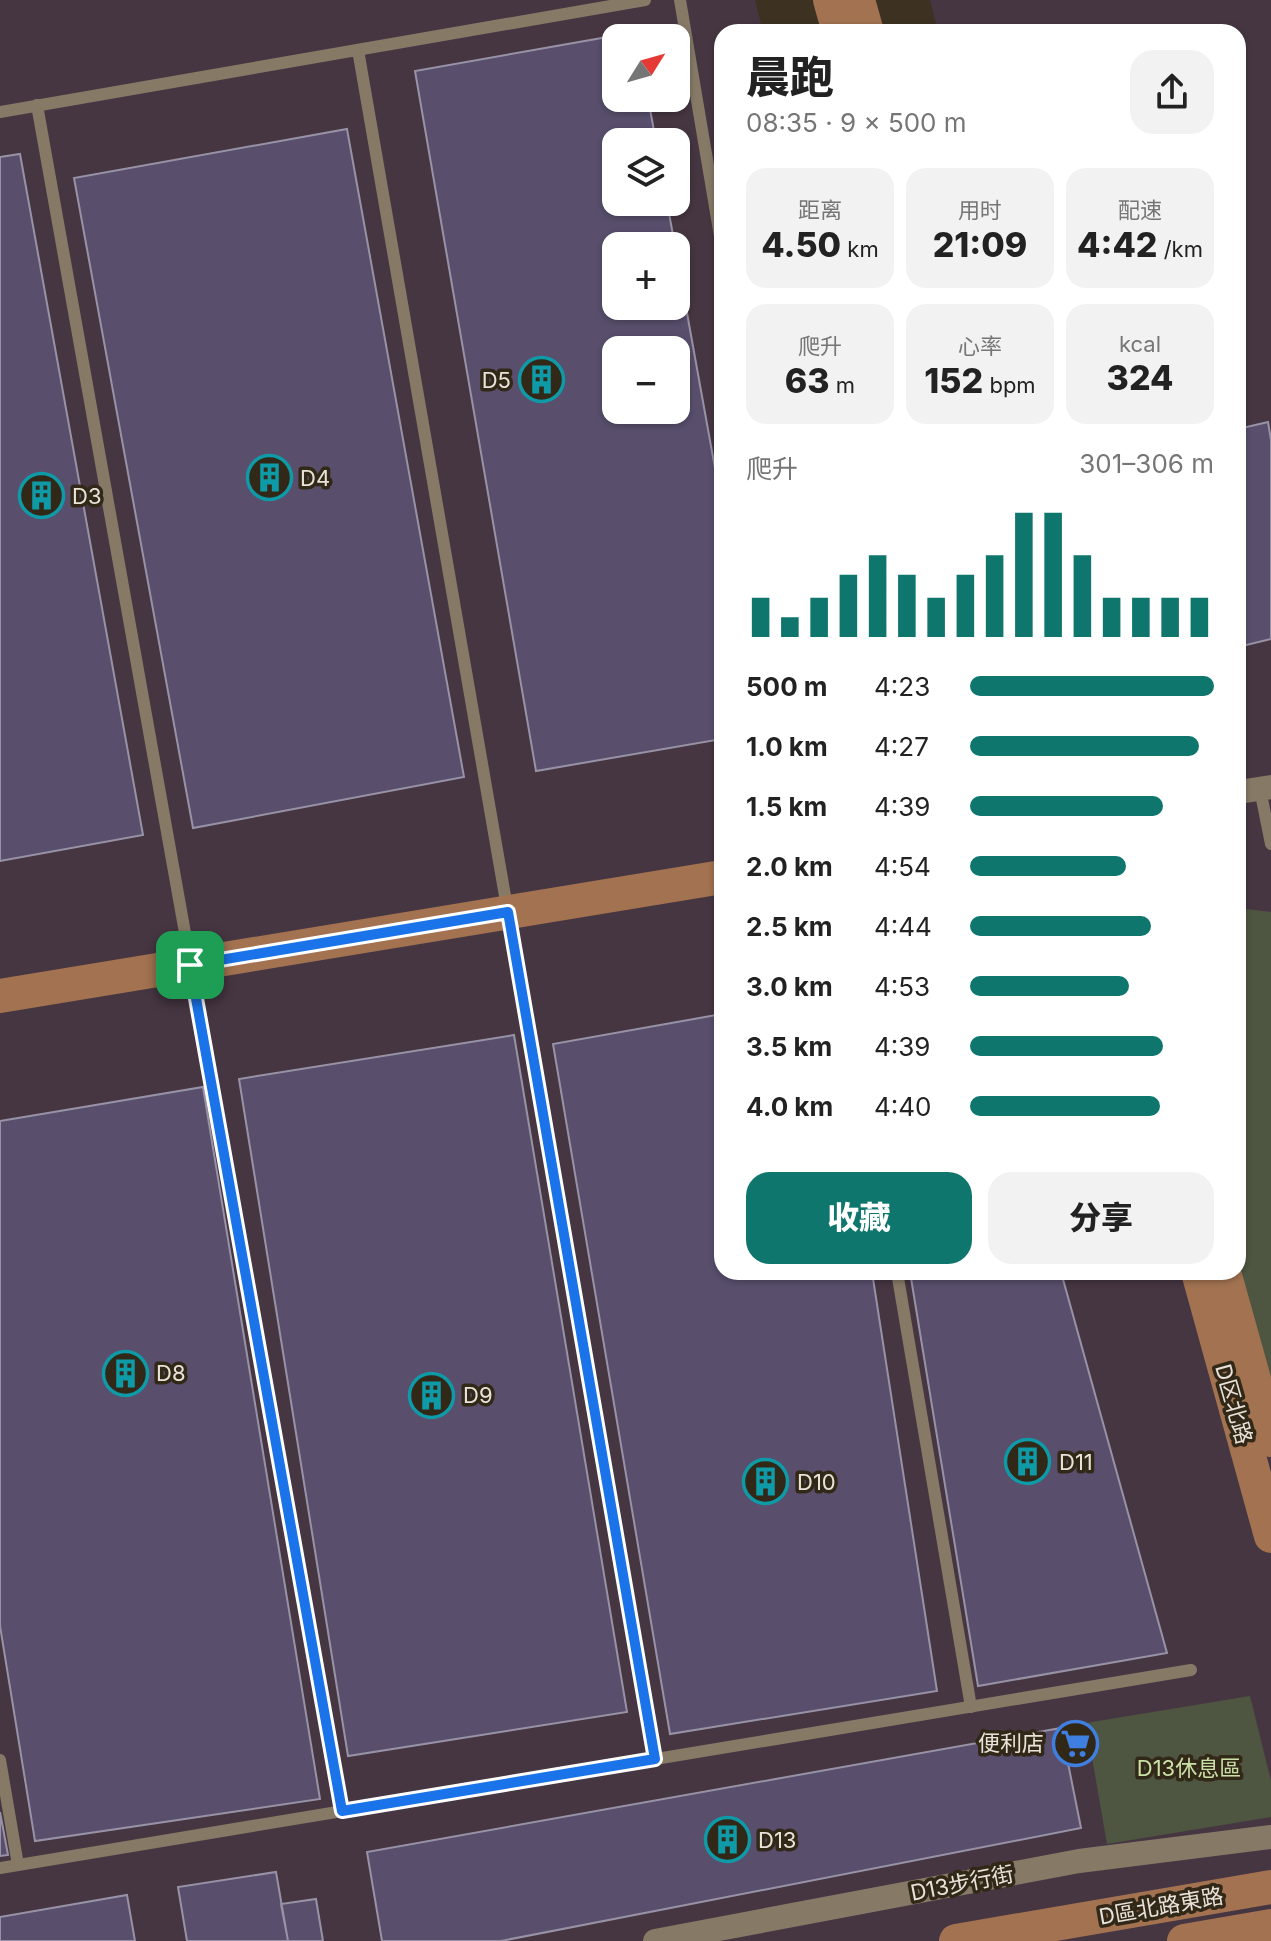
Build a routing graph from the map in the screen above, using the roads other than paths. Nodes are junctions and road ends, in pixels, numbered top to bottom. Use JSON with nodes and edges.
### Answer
{"nodes":[{"id":1,"x":645,"y":0,"type":"edge"},
{"id":2,"x":680,"y":0,"type":"edge"},
{"id":3,"x":830,"y":0,"type":"edge"},
{"id":4,"x":858,"y":0,"type":"edge"},
{"id":5,"x":837,"y":24,"type":"edge"},
{"id":6,"x":865,"y":24,"type":"edge"},
{"id":7,"x":358,"y":50,"type":"junction"},
{"id":8,"x":37,"y":105,"type":"junction"},
{"id":9,"x":0,"y":112,"type":"edge"},
{"id":10,"x":714,"y":201,"type":"edge"},
{"id":11,"x":1256,"y":789,"type":"edge"},
{"id":12,"x":1271,"y":844,"type":"edge"},
{"id":13,"x":714,"y":878,"type":"edge"},
{"id":14,"x":508,"y":912,"type":"junction"},
{"id":15,"x":190,"y":965,"type":"junction"},
{"id":16,"x":0,"y":996,"type":"edge"},
{"id":17,"x":898,"y":1280,"type":"edge"},
{"id":18,"x":1200,"y":1280,"type":"edge"},
{"id":19,"x":1226,"y":1280,"type":"edge"},
{"id":20,"x":1271,"y":1440,"type":"edge"},
{"id":21,"x":1271,"y":1536,"type":"edge"},
{"id":22,"x":1191,"y":1670,"type":"dead end"},
{"id":23,"x":971,"y":1707,"type":"junction"},
{"id":24,"x":655,"y":1759,"type":"junction"},
{"id":25,"x":0,"y":1760,"type":"edge"},
{"id":26,"x":342,"y":1811,"type":"junction"},
{"id":27,"x":1271,"y":1837,"type":"edge"},
{"id":28,"x":18,"y":1865,"type":"junction"},
{"id":29,"x":0,"y":1868,"type":"edge"},
{"id":30,"x":1271,"y":1887,"type":"edge"},
{"id":31,"x":1271,"y":1926,"type":"edge"},
{"id":32,"x":655,"y":1941,"type":"edge"},
{"id":33,"x":956,"y":1941,"type":"edge"},
{"id":34,"x":1184,"y":1941,"type":"edge"}],
"edges":[{"from":1,"to":7,"type":"lane"},
{"from":2,"to":10,"type":"lane"},
{"from":3,"to":5,"type":"street"},
{"from":4,"to":6,"type":"street"},
{"from":7,"to":8,"type":"lane"},
{"from":7,"to":14,"type":"lane"},
{"from":8,"to":9,"type":"lane"},
{"from":8,"to":15,"type":"lane"},
{"from":11,"to":12,"type":"lane"},
{"from":13,"to":14,"type":"street"},
{"from":14,"to":15,"type":"street"},
{"from":14,"to":24,"type":"lane"},
{"from":15,"to":16,"type":"street"},
{"from":15,"to":26,"type":"lane"},
{"from":17,"to":23,"type":"lane"},
{"from":18,"to":21,"type":"street","name":"D区北路"},
{"from":19,"to":20,"type":"street"},
{"from":22,"to":23,"type":"lane"},
{"from":23,"to":24,"type":"lane"},
{"from":24,"to":26,"type":"lane"},
{"from":25,"to":28,"type":"lane"},
{"from":26,"to":28,"type":"lane"},
{"from":27,"to":32,"type":"street","name":"D13步行街"},
{"from":28,"to":29,"type":"lane"},
{"from":30,"to":33,"type":"street","name":"D區北路東路"},
{"from":31,"to":34,"type":"street"}]}
